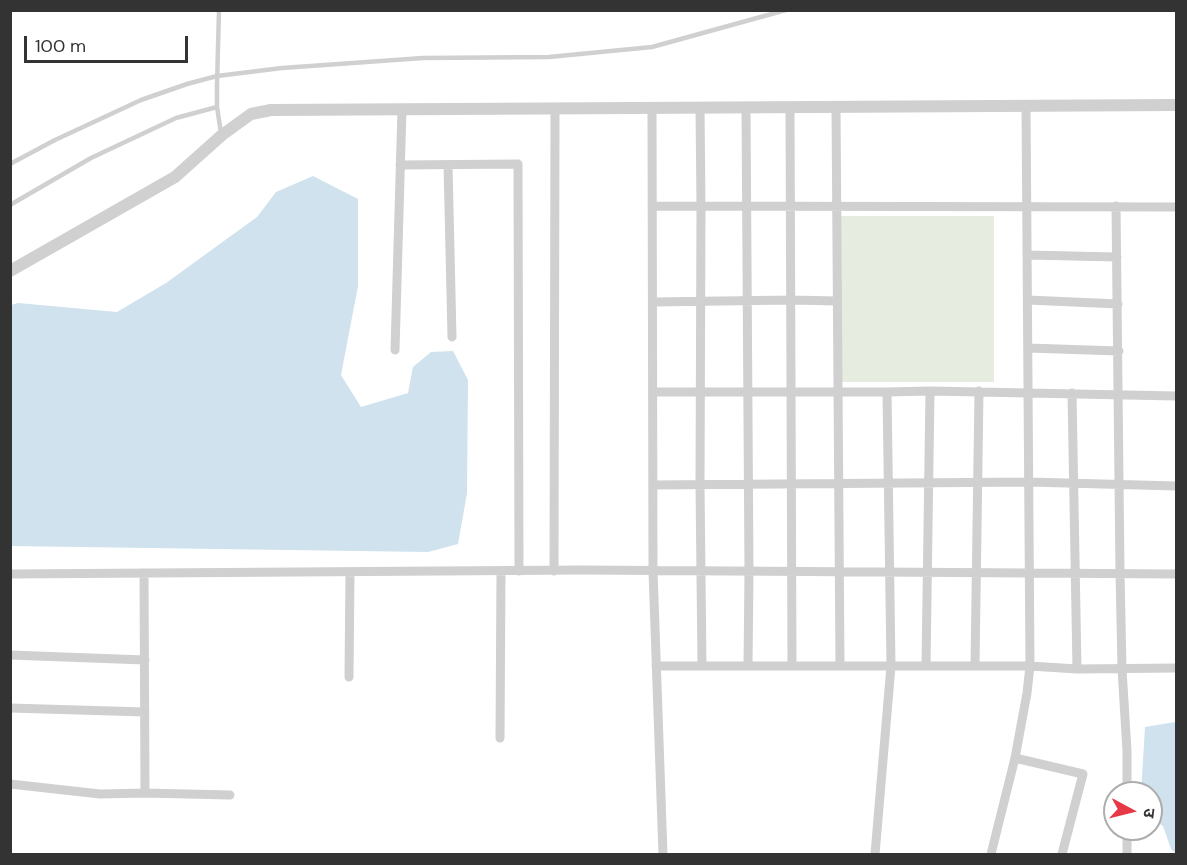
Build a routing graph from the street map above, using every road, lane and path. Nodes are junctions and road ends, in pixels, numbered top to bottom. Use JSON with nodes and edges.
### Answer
{"nodes":[{"id":1,"x":219,"y":10,"type":"edge"},
{"id":2,"x":786,"y":10,"type":"edge"},
{"id":3,"x":217,"y":76,"type":"junction"},
{"id":4,"x":1026,"y":105,"type":"junction"},
{"id":5,"x":1176,"y":105,"type":"edge"},
{"id":6,"x":836,"y":106,"type":"junction"},
{"id":7,"x":217,"y":107,"type":"junction"},
{"id":8,"x":790,"y":107,"type":"junction"},
{"id":9,"x":652,"y":108,"type":"junction"},
{"id":10,"x":700,"y":108,"type":"junction"},
{"id":11,"x":746,"y":108,"type":"junction"},
{"id":12,"x":402,"y":109,"type":"junction"},
{"id":13,"x":555,"y":109,"type":"junction"},
{"id":14,"x":222,"y":135,"type":"junction"},
{"id":15,"x":10,"y":164,"type":"edge"},
{"id":16,"x":400,"y":165,"type":"junction"},
{"id":17,"x":447,"y":165,"type":"junction"},
{"id":18,"x":10,"y":205,"type":"edge"},
{"id":19,"x":652,"y":206,"type":"junction"},
{"id":20,"x":701,"y":206,"type":"junction"},
{"id":21,"x":747,"y":206,"type":"junction"},
{"id":22,"x":790,"y":206,"type":"junction"},
{"id":23,"x":837,"y":206,"type":"junction"},
{"id":24,"x":1027,"y":206,"type":"junction"},
{"id":25,"x":1116,"y":206,"type":"junction"},
{"id":26,"x":1176,"y":207,"type":"edge"},
{"id":27,"x":1027,"y":255,"type":"junction"},
{"id":28,"x":1117,"y":257,"type":"junction"},
{"id":29,"x":10,"y":271,"type":"edge"},
{"id":30,"x":791,"y":300,"type":"junction"},
{"id":31,"x":1028,"y":300,"type":"junction"},
{"id":32,"x":747,"y":301,"type":"junction"},
{"id":33,"x":837,"y":301,"type":"junction"},
{"id":34,"x":652,"y":302,"type":"junction"},
{"id":35,"x":701,"y":302,"type":"junction"},
{"id":36,"x":1118,"y":304,"type":"junction"},
{"id":37,"x":452,"y":337,"type":"dead end"},
{"id":38,"x":1028,"y":348,"type":"junction"},
{"id":39,"x":395,"y":350,"type":"dead end"},
{"id":40,"x":1119,"y":351,"type":"junction"},
{"id":41,"x":930,"y":391,"type":"junction"},
{"id":42,"x":979,"y":391,"type":"junction"},
{"id":43,"x":653,"y":392,"type":"junction"},
{"id":44,"x":700,"y":392,"type":"junction"},
{"id":45,"x":748,"y":392,"type":"junction"},
{"id":46,"x":791,"y":392,"type":"junction"},
{"id":47,"x":838,"y":392,"type":"junction"},
{"id":48,"x":887,"y":392,"type":"junction"},
{"id":49,"x":1029,"y":392,"type":"junction"},
{"id":50,"x":1072,"y":393,"type":"junction"},
{"id":51,"x":1119,"y":394,"type":"junction"},
{"id":52,"x":1176,"y":396,"type":"edge"},
{"id":53,"x":1029,"y":482,"type":"junction"},
{"id":54,"x":839,"y":483,"type":"junction"},
{"id":55,"x":888,"y":483,"type":"junction"},
{"id":56,"x":929,"y":483,"type":"junction"},
{"id":57,"x":977,"y":483,"type":"junction"},
{"id":58,"x":700,"y":484,"type":"junction"},
{"id":59,"x":748,"y":484,"type":"junction"},
{"id":60,"x":791,"y":484,"type":"junction"},
{"id":61,"x":1074,"y":484,"type":"junction"},
{"id":62,"x":653,"y":485,"type":"junction"},
{"id":63,"x":1119,"y":485,"type":"junction"},
{"id":64,"x":1176,"y":486,"type":"edge"},
{"id":65,"x":501,"y":571,"type":"junction"},
{"id":66,"x":519,"y":571,"type":"junction"},
{"id":67,"x":554,"y":571,"type":"junction"},
{"id":68,"x":653,"y":571,"type":"junction"},
{"id":69,"x":350,"y":572,"type":"junction"},
{"id":70,"x":700,"y":572,"type":"junction"},
{"id":71,"x":749,"y":572,"type":"junction"},
{"id":72,"x":792,"y":572,"type":"junction"},
{"id":73,"x":839,"y":572,"type":"junction"},
{"id":74,"x":890,"y":572,"type":"junction"},
{"id":75,"x":144,"y":573,"type":"junction"},
{"id":76,"x":928,"y":573,"type":"junction"},
{"id":77,"x":976,"y":573,"type":"junction"},
{"id":78,"x":1029,"y":573,"type":"junction"},
{"id":79,"x":1075,"y":573,"type":"junction"},
{"id":80,"x":1120,"y":573,"type":"junction"},
{"id":81,"x":1176,"y":573,"type":"edge"},
{"id":82,"x":10,"y":574,"type":"edge"},
{"id":83,"x":10,"y":655,"type":"edge"},
{"id":84,"x":145,"y":660,"type":"junction"},
{"id":85,"x":840,"y":665,"type":"junction"},
{"id":86,"x":926,"y":665,"type":"junction"},
{"id":87,"x":975,"y":665,"type":"junction"},
{"id":88,"x":656,"y":666,"type":"junction"},
{"id":89,"x":702,"y":666,"type":"junction"},
{"id":90,"x":748,"y":666,"type":"junction"},
{"id":91,"x":792,"y":666,"type":"junction"},
{"id":92,"x":891,"y":666,"type":"junction"},
{"id":93,"x":1030,"y":666,"type":"junction"},
{"id":94,"x":1176,"y":668,"type":"edge"},
{"id":95,"x":1077,"y":669,"type":"junction"},
{"id":96,"x":1122,"y":669,"type":"junction"},
{"id":97,"x":349,"y":676,"type":"dead end"},
{"id":98,"x":10,"y":708,"type":"edge"},
{"id":99,"x":145,"y":712,"type":"junction"},
{"id":100,"x":500,"y":738,"type":"dead end"},
{"id":101,"x":1015,"y":758,"type":"junction"},
{"id":102,"x":1127,"y":781,"type":"edge"},
{"id":103,"x":10,"y":784,"type":"edge"},
{"id":104,"x":145,"y":793,"type":"junction"},
{"id":105,"x":230,"y":795,"type":"dead end"},
{"id":106,"x":663,"y":855,"type":"edge"},
{"id":107,"x":875,"y":855,"type":"edge"},
{"id":108,"x":991,"y":855,"type":"edge"},
{"id":109,"x":1062,"y":855,"type":"edge"}],
"edges":[{"from":1,"to":3,"type":"lane"},
{"from":2,"to":3,"type":"lane"},
{"from":3,"to":7,"type":"lane"},
{"from":3,"to":15,"type":"lane"},
{"from":4,"to":5,"type":"street"},
{"from":4,"to":6,"type":"street"},
{"from":4,"to":24,"type":"street"},
{"from":6,"to":8,"type":"street"},
{"from":6,"to":23,"type":"street"},
{"from":7,"to":14,"type":"lane"},
{"from":7,"to":18,"type":"lane"},
{"from":8,"to":11,"type":"street"},
{"from":8,"to":22,"type":"street"},
{"from":9,"to":10,"type":"street"},
{"from":9,"to":13,"type":"street"},
{"from":9,"to":19,"type":"street"},
{"from":10,"to":11,"type":"street"},
{"from":10,"to":20,"type":"street"},
{"from":11,"to":21,"type":"street"},
{"from":12,"to":13,"type":"street"},
{"from":12,"to":14,"type":"street"},
{"from":12,"to":16,"type":"street"},
{"from":13,"to":67,"type":"street"},
{"from":14,"to":29,"type":"street"},
{"from":16,"to":17,"type":"street"},
{"from":16,"to":39,"type":"street"},
{"from":17,"to":37,"type":"street"},
{"from":17,"to":66,"type":"street"},
{"from":19,"to":20,"type":"street"},
{"from":19,"to":34,"type":"street"},
{"from":20,"to":21,"type":"street"},
{"from":20,"to":35,"type":"street"},
{"from":21,"to":22,"type":"street"},
{"from":21,"to":32,"type":"street"},
{"from":22,"to":23,"type":"street"},
{"from":22,"to":30,"type":"street"},
{"from":23,"to":24,"type":"street"},
{"from":23,"to":33,"type":"street"},
{"from":24,"to":25,"type":"street"},
{"from":24,"to":27,"type":"street"},
{"from":25,"to":26,"type":"street"},
{"from":25,"to":28,"type":"street"},
{"from":27,"to":28,"type":"street"},
{"from":27,"to":31,"type":"street"},
{"from":28,"to":36,"type":"street"},
{"from":30,"to":32,"type":"street"},
{"from":30,"to":33,"type":"street"},
{"from":30,"to":46,"type":"street"},
{"from":31,"to":36,"type":"street"},
{"from":31,"to":38,"type":"street"},
{"from":32,"to":35,"type":"street"},
{"from":32,"to":45,"type":"street"},
{"from":33,"to":47,"type":"street"},
{"from":34,"to":35,"type":"street"},
{"from":34,"to":43,"type":"street"},
{"from":35,"to":44,"type":"street"},
{"from":36,"to":40,"type":"street"},
{"from":38,"to":40,"type":"street"},
{"from":38,"to":49,"type":"street"},
{"from":40,"to":51,"type":"street"},
{"from":41,"to":42,"type":"street"},
{"from":41,"to":48,"type":"street"},
{"from":41,"to":56,"type":"street"},
{"from":42,"to":49,"type":"street"},
{"from":42,"to":57,"type":"street"},
{"from":43,"to":44,"type":"street"},
{"from":43,"to":62,"type":"street"},
{"from":44,"to":45,"type":"street"},
{"from":44,"to":58,"type":"street"},
{"from":45,"to":46,"type":"street"},
{"from":45,"to":59,"type":"street"},
{"from":46,"to":47,"type":"street"},
{"from":46,"to":60,"type":"street"},
{"from":47,"to":48,"type":"street"},
{"from":47,"to":54,"type":"street"},
{"from":48,"to":55,"type":"street"},
{"from":49,"to":50,"type":"street"},
{"from":49,"to":53,"type":"street"},
{"from":50,"to":51,"type":"street"},
{"from":50,"to":61,"type":"street"},
{"from":51,"to":52,"type":"street"},
{"from":51,"to":63,"type":"street"},
{"from":53,"to":57,"type":"street"},
{"from":53,"to":61,"type":"street"},
{"from":53,"to":78,"type":"street"},
{"from":54,"to":55,"type":"street"},
{"from":54,"to":60,"type":"street"},
{"from":54,"to":73,"type":"street"},
{"from":55,"to":56,"type":"street"},
{"from":55,"to":74,"type":"street"},
{"from":56,"to":57,"type":"street"},
{"from":56,"to":76,"type":"street"},
{"from":57,"to":77,"type":"street"},
{"from":58,"to":59,"type":"street"},
{"from":58,"to":62,"type":"street"},
{"from":58,"to":70,"type":"street"},
{"from":59,"to":60,"type":"street"},
{"from":59,"to":71,"type":"street"},
{"from":60,"to":72,"type":"street"},
{"from":61,"to":63,"type":"street"},
{"from":61,"to":79,"type":"street"},
{"from":62,"to":68,"type":"street"},
{"from":63,"to":64,"type":"street"},
{"from":63,"to":80,"type":"street"},
{"from":65,"to":66,"type":"street"},
{"from":65,"to":69,"type":"street"},
{"from":65,"to":100,"type":"street"},
{"from":66,"to":67,"type":"street"},
{"from":67,"to":68,"type":"street"},
{"from":68,"to":70,"type":"street"},
{"from":68,"to":88,"type":"street"},
{"from":69,"to":75,"type":"street"},
{"from":69,"to":97,"type":"street"},
{"from":70,"to":71,"type":"street"},
{"from":70,"to":89,"type":"street"},
{"from":71,"to":72,"type":"street"},
{"from":71,"to":90,"type":"street"},
{"from":72,"to":73,"type":"street"},
{"from":72,"to":91,"type":"street"},
{"from":73,"to":74,"type":"street"},
{"from":73,"to":85,"type":"street"},
{"from":74,"to":76,"type":"street"},
{"from":74,"to":92,"type":"street"},
{"from":75,"to":82,"type":"street"},
{"from":75,"to":84,"type":"street"},
{"from":76,"to":77,"type":"street"},
{"from":76,"to":86,"type":"street"},
{"from":77,"to":78,"type":"street"},
{"from":77,"to":87,"type":"street"},
{"from":78,"to":79,"type":"street"},
{"from":78,"to":93,"type":"street"},
{"from":79,"to":80,"type":"street"},
{"from":79,"to":95,"type":"street"},
{"from":80,"to":81,"type":"street"},
{"from":80,"to":96,"type":"street"},
{"from":83,"to":84,"type":"street"},
{"from":84,"to":99,"type":"street"},
{"from":85,"to":91,"type":"street"},
{"from":85,"to":92,"type":"street"},
{"from":86,"to":87,"type":"street"},
{"from":86,"to":92,"type":"street"},
{"from":87,"to":93,"type":"street"},
{"from":88,"to":89,"type":"street"},
{"from":88,"to":106,"type":"street"},
{"from":89,"to":90,"type":"street"},
{"from":90,"to":91,"type":"street"},
{"from":92,"to":107,"type":"street"},
{"from":93,"to":95,"type":"street"},
{"from":93,"to":101,"type":"street"},
{"from":94,"to":96,"type":"street"},
{"from":95,"to":96,"type":"street"},
{"from":96,"to":102,"type":"street"},
{"from":98,"to":99,"type":"street"},
{"from":99,"to":104,"type":"street"},
{"from":101,"to":108,"type":"street"},
{"from":101,"to":109,"type":"street"},
{"from":103,"to":104,"type":"street"},
{"from":104,"to":105,"type":"street"}]}
